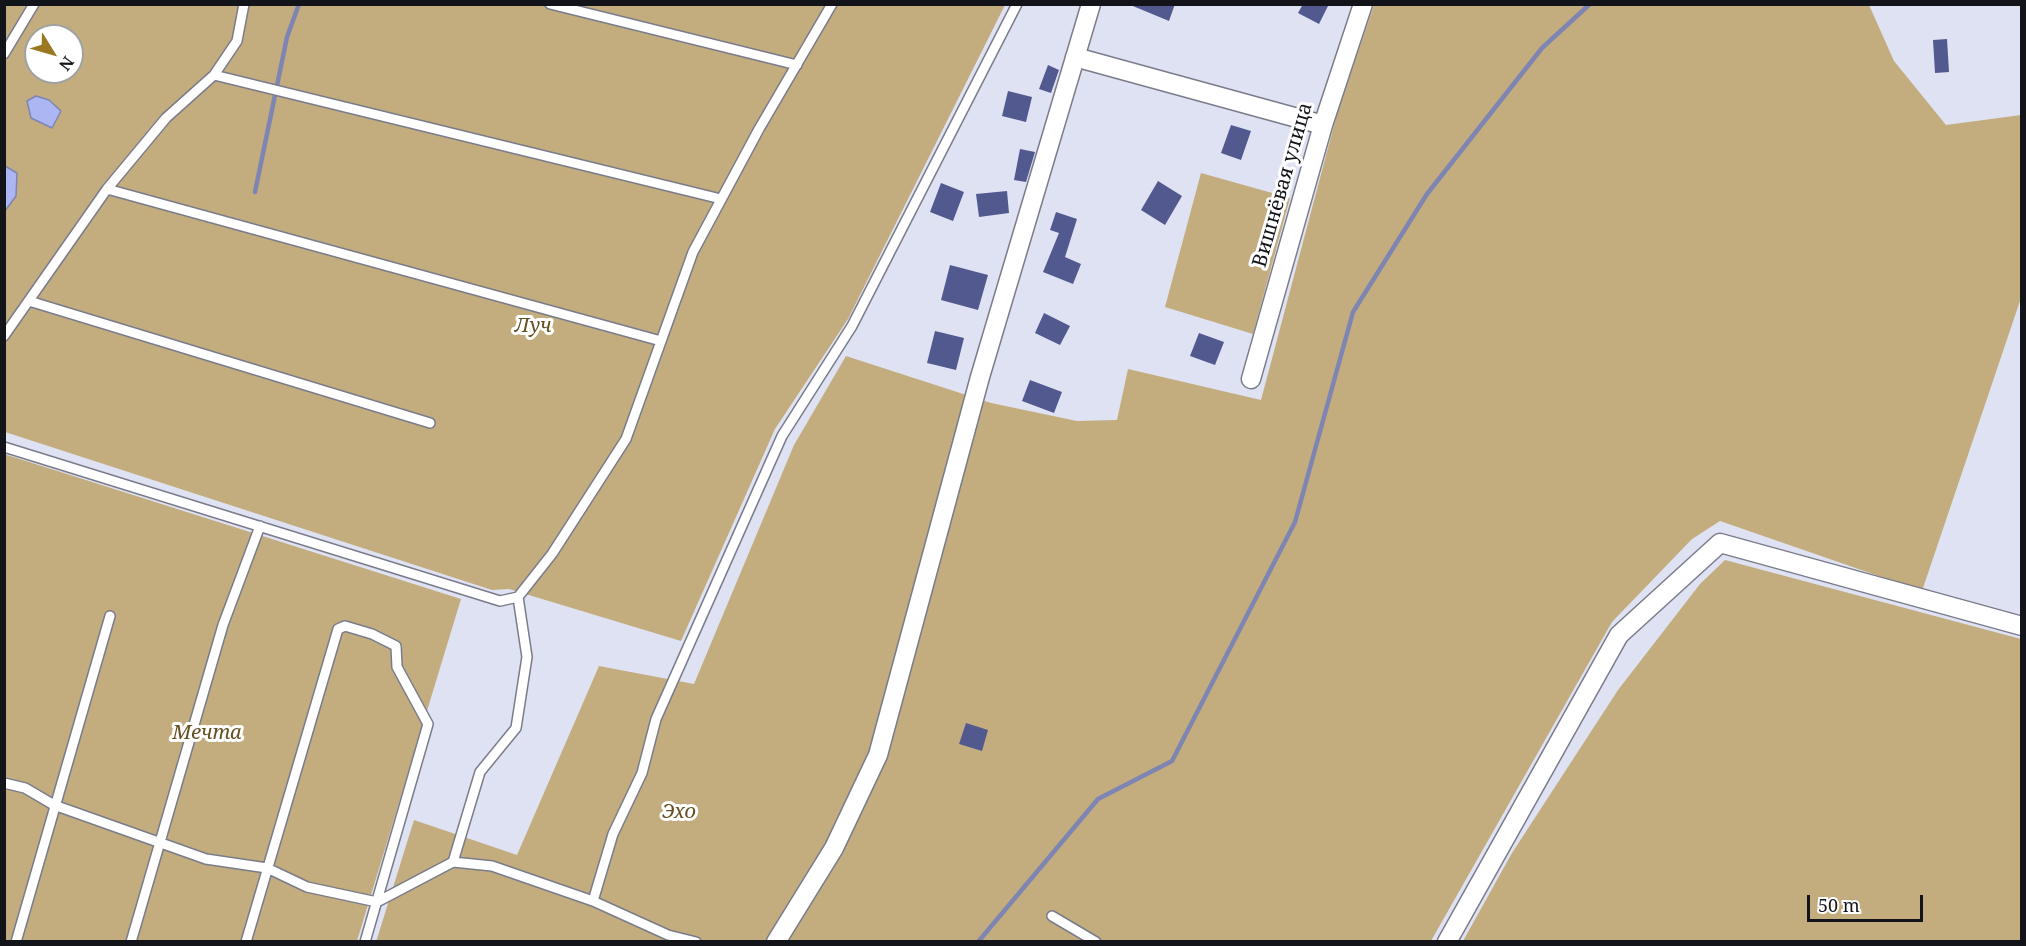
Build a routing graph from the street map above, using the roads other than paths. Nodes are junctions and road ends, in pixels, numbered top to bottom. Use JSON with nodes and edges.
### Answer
{"nodes":[{"id":1,"x":34,"y":4,"type":"edge"},
{"id":2,"x":244,"y":4,"type":"edge"},
{"id":3,"x":550,"y":4,"type":"edge"},
{"id":4,"x":832,"y":4,"type":"edge"},
{"id":5,"x":1017,"y":4,"type":"edge"},
{"id":6,"x":1091,"y":4,"type":"edge"},
{"id":7,"x":1363,"y":4,"type":"edge"},
{"id":8,"x":4,"y":54,"type":"edge"},
{"id":9,"x":1075,"y":57,"type":"junction"},
{"id":10,"x":796,"y":65,"type":"junction"},
{"id":11,"x":214,"y":75,"type":"junction"},
{"id":12,"x":1323,"y":125,"type":"junction"},
{"id":13,"x":107,"y":189,"type":"junction"},
{"id":14,"x":722,"y":200,"type":"junction"},
{"id":15,"x":29,"y":301,"type":"junction"},
{"id":16,"x":4,"y":336,"type":"edge"},
{"id":17,"x":661,"y":341,"type":"junction"},
{"id":18,"x":1251,"y":379,"type":"dead end"},
{"id":19,"x":430,"y":423,"type":"dead end"},
{"id":20,"x":4,"y":447,"type":"edge"},
{"id":21,"x":260,"y":526,"type":"junction"},
{"id":22,"x":518,"y":597,"type":"junction"},
{"id":23,"x":110,"y":616,"type":"dead end"},
{"id":24,"x":2022,"y":626,"type":"edge"},
{"id":25,"x":4,"y":783,"type":"edge"},
{"id":26,"x":54,"y":805,"type":"junction"},
{"id":27,"x":161,"y":842,"type":"junction"},
{"id":28,"x":453,"y":862,"type":"junction"},
{"id":29,"x":267,"y":868,"type":"junction"},
{"id":30,"x":593,"y":901,"type":"junction"},
{"id":31,"x":377,"y":902,"type":"junction"},
{"id":32,"x":1052,"y":916,"type":"dead end"},
{"id":33,"x":16,"y":942,"type":"edge"},
{"id":34,"x":131,"y":942,"type":"edge"},
{"id":35,"x":246,"y":942,"type":"edge"},
{"id":36,"x":365,"y":942,"type":"edge"},
{"id":37,"x":696,"y":942,"type":"edge"},
{"id":38,"x":776,"y":942,"type":"edge"},
{"id":39,"x":1096,"y":942,"type":"edge"},
{"id":40,"x":1447,"y":942,"type":"edge"}],
"edges":[{"from":1,"to":8,"type":"lane"},
{"from":2,"to":11,"type":"lane"},
{"from":3,"to":10,"type":"lane"},
{"from":4,"to":10,"type":"lane"},
{"from":5,"to":30,"type":"lane"},
{"from":6,"to":9,"type":"street"},
{"from":7,"to":12,"type":"street","name":"Вишнёвая улица"},
{"from":9,"to":12,"type":"street"},
{"from":9,"to":38,"type":"street"},
{"from":10,"to":14,"type":"lane"},
{"from":11,"to":13,"type":"lane"},
{"from":11,"to":14,"type":"lane"},
{"from":12,"to":18,"type":"street","name":"Вишнёвая улица"},
{"from":13,"to":15,"type":"lane"},
{"from":13,"to":17,"type":"lane"},
{"from":14,"to":17,"type":"lane"},
{"from":15,"to":16,"type":"lane"},
{"from":15,"to":19,"type":"lane"},
{"from":17,"to":22,"type":"lane"},
{"from":20,"to":21,"type":"lane"},
{"from":21,"to":22,"type":"lane"},
{"from":21,"to":27,"type":"lane"},
{"from":22,"to":28,"type":"lane"},
{"from":23,"to":26,"type":"lane"},
{"from":24,"to":40,"type":"street"},
{"from":25,"to":26,"type":"lane"},
{"from":26,"to":27,"type":"lane"},
{"from":26,"to":33,"type":"lane"},
{"from":27,"to":29,"type":"lane"},
{"from":27,"to":34,"type":"lane"},
{"from":28,"to":30,"type":"lane"},
{"from":28,"to":31,"type":"lane"},
{"from":29,"to":31,"type":"lane"},
{"from":29,"to":31,"type":"lane"},
{"from":29,"to":35,"type":"lane"},
{"from":30,"to":37,"type":"lane"},
{"from":31,"to":36,"type":"lane"},
{"from":32,"to":39,"type":"lane"}]}
